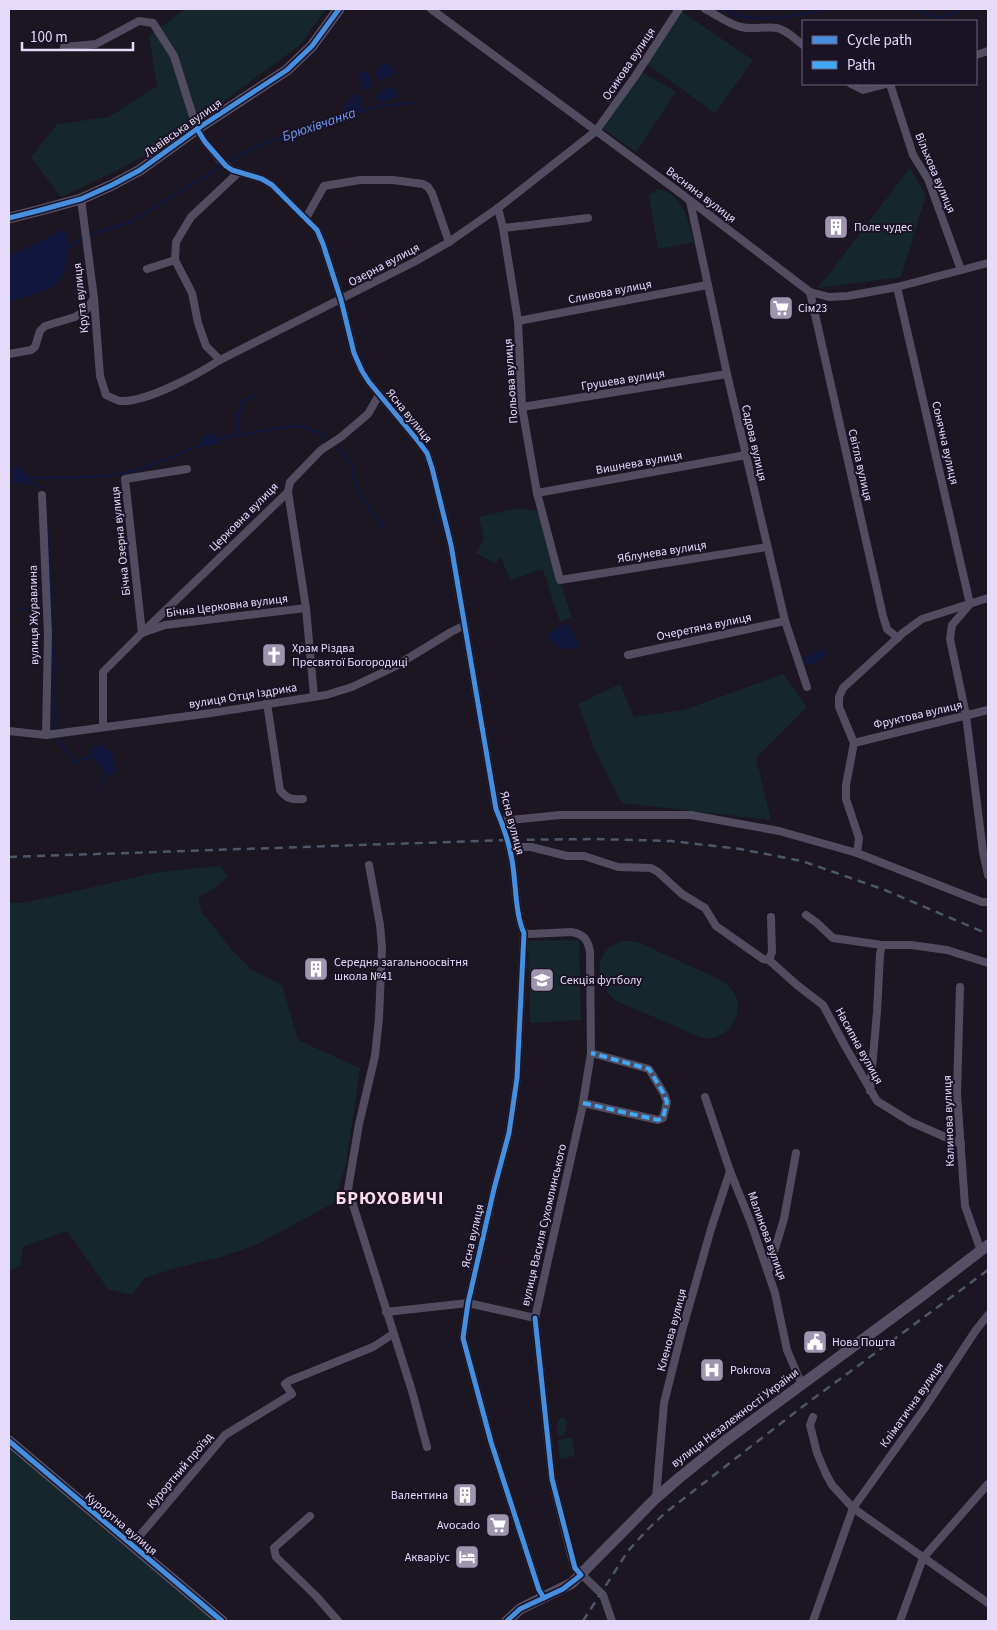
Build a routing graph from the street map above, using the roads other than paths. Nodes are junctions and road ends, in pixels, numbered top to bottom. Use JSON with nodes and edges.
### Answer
{"nodes":[{"id":1,"x":339,"y":9,"type":"edge"},
{"id":2,"x":431,"y":9,"type":"edge"},
{"id":3,"x":678,"y":9,"type":"edge"},
{"id":4,"x":705,"y":9,"type":"edge"},
{"id":5,"x":802,"y":44,"type":"edge"},
{"id":6,"x":64,"y":48,"type":"dead end"},
{"id":7,"x":853,"y":85,"type":"edge"},
{"id":8,"x":882,"y":85,"type":"edge"},
{"id":9,"x":890,"y":85,"type":"edge"},
{"id":10,"x":197,"y":129,"type":"junction"},
{"id":11,"x":596,"y":131,"type":"junction"},
{"id":12,"x":239,"y":172,"type":"junction"},
{"id":13,"x":81,"y":199,"type":"junction"},
{"id":14,"x":690,"y":201,"type":"junction"},
{"id":15,"x":498,"y":208,"type":"junction"},
{"id":16,"x":9,"y":218,"type":"edge"},
{"id":17,"x":306,"y":218,"type":"junction"},
{"id":18,"x":588,"y":218,"type":"dead end"},
{"id":19,"x":503,"y":228,"type":"junction"},
{"id":20,"x":449,"y":242,"type":"junction"},
{"id":21,"x":175,"y":260,"type":"junction"},
{"id":22,"x":988,"y":265,"type":"edge"},
{"id":23,"x":147,"y":269,"type":"dead end"},
{"id":24,"x":961,"y":270,"type":"junction"},
{"id":25,"x":707,"y":285,"type":"junction"},
{"id":26,"x":897,"y":286,"type":"junction"},
{"id":27,"x":810,"y":292,"type":"junction"},
{"id":28,"x":94,"y":298,"type":"junction"},
{"id":29,"x":341,"y":300,"type":"junction"},
{"id":30,"x":518,"y":320,"type":"junction"},
{"id":31,"x":9,"y":354,"type":"edge"},
{"id":32,"x":220,"y":360,"type":"junction"},
{"id":33,"x":727,"y":374,"type":"junction"},
{"id":34,"x":106,"y":395,"type":"joint"},
{"id":35,"x":379,"y":395,"type":"junction"},
{"id":36,"x":522,"y":408,"type":"junction"},
{"id":37,"x":746,"y":455,"type":"junction"},
{"id":38,"x":188,"y":469,"type":"dead end"},
{"id":39,"x":288,"y":492,"type":"junction"},
{"id":40,"x":537,"y":493,"type":"junction"},
{"id":41,"x":42,"y":495,"type":"dead end"},
{"id":42,"x":767,"y":546,"type":"junction"},
{"id":43,"x":560,"y":580,"type":"joint"},
{"id":44,"x":988,"y":598,"type":"edge"},
{"id":45,"x":970,"y":604,"type":"junction"},
{"id":46,"x":306,"y":608,"type":"junction"},
{"id":47,"x":785,"y":620,"type":"junction"},
{"id":48,"x":465,"y":625,"type":"junction"},
{"id":49,"x":142,"y":633,"type":"junction"},
{"id":50,"x":898,"y":638,"type":"junction"},
{"id":51,"x":628,"y":655,"type":"dead end"},
{"id":52,"x":807,"y":687,"type":"dead end"},
{"id":53,"x":314,"y":696,"type":"junction"},
{"id":54,"x":268,"y":703,"type":"junction"},
{"id":55,"x":988,"y":710,"type":"edge"},
{"id":56,"x":966,"y":715,"type":"junction"},
{"id":57,"x":103,"y":727,"type":"junction"},
{"id":58,"x":9,"y":731,"type":"edge"},
{"id":59,"x":46,"y":735,"type":"junction"},
{"id":60,"x":854,"y":743,"type":"junction"},
{"id":61,"x":303,"y":799,"type":"dead end"},
{"id":62,"x":501,"y":821,"type":"junction"},
{"id":63,"x":509,"y":847,"type":"junction"},
{"id":64,"x":857,"y":852,"type":"junction"},
{"id":65,"x":368,"y":865,"type":"dead end"},
{"id":66,"x":988,"y":875,"type":"edge"},
{"id":67,"x":988,"y":902,"type":"edge"},
{"id":68,"x":806,"y":915,"type":"dead end"},
{"id":69,"x":771,"y":917,"type":"dead end"},
{"id":70,"x":524,"y":933,"type":"junction"},
{"id":71,"x":882,"y":945,"type":"junction"},
{"id":72,"x":769,"y":960,"type":"junction"},
{"id":73,"x":988,"y":963,"type":"edge"},
{"id":74,"x":960,"y":987,"type":"dead end"},
{"id":75,"x":591,"y":1053,"type":"junction"},
{"id":76,"x":870,"y":1091,"type":"junction"},
{"id":77,"x":706,"y":1096,"type":"dead end"},
{"id":78,"x":582,"y":1103,"type":"junction"},
{"id":79,"x":961,"y":1144,"type":"junction"},
{"id":80,"x":796,"y":1153,"type":"dead end"},
{"id":81,"x":730,"y":1171,"type":"junction"},
{"id":82,"x":985,"y":1248,"type":"edge"},
{"id":83,"x":768,"y":1272,"type":"junction"},
{"id":84,"x":468,"y":1303,"type":"junction"},
{"id":85,"x":386,"y":1312,"type":"junction"},
{"id":86,"x":988,"y":1315,"type":"edge"},
{"id":87,"x":535,"y":1318,"type":"junction"},
{"id":88,"x":393,"y":1334,"type":"junction"},
{"id":89,"x":802,"y":1385,"type":"junction"},
{"id":90,"x":813,"y":1417,"type":"dead end"},
{"id":91,"x":9,"y":1441,"type":"edge"},
{"id":92,"x":427,"y":1447,"type":"dead end"},
{"id":93,"x":988,"y":1484,"type":"edge"},
{"id":94,"x":656,"y":1498,"type":"junction"},
{"id":95,"x":853,"y":1508,"type":"junction"},
{"id":96,"x":310,"y":1516,"type":"dead end"},
{"id":97,"x":131,"y":1546,"type":"junction"},
{"id":98,"x":923,"y":1558,"type":"junction"},
{"id":99,"x":581,"y":1575,"type":"junction"},
{"id":100,"x":544,"y":1598,"type":"junction"},
{"id":101,"x":988,"y":1603,"type":"edge"},
{"id":102,"x":222,"y":1621,"type":"edge"},
{"id":103,"x":338,"y":1621,"type":"edge"},
{"id":104,"x":508,"y":1621,"type":"edge"},
{"id":105,"x":612,"y":1621,"type":"edge"},
{"id":106,"x":813,"y":1621,"type":"edge"},
{"id":107,"x":900,"y":1621,"type":"edge"}],
"edges":[{"from":1,"to":10,"type":"main road","name":"Львівська вулиця"},
{"from":2,"to":11,"type":"street","name":"Весняна вулиця"},
{"from":3,"to":11,"type":"street","name":"Осикова вулиця"},
{"from":4,"to":5,"type":"street"},
{"from":6,"to":10,"type":"street","name":"Ясна вулиця"},
{"from":7,"to":8,"type":"street"},
{"from":9,"to":24,"type":"street","name":"Вільхова вулиця"},
{"from":10,"to":12,"type":"street","name":"Ясна вулиця"},
{"from":10,"to":13,"type":"main road","name":"Львівська вулиця"},
{"from":11,"to":14,"type":"street","name":"Весняна вулиця"},
{"from":11,"to":15,"type":"street","name":"Озерна вулиця"},
{"from":12,"to":17,"type":"street","name":"Ясна вулиця"},
{"from":12,"to":21,"type":"street"},
{"from":13,"to":16,"type":"main road","name":"Львівська вулиця"},
{"from":13,"to":28,"type":"street","name":"Крута вулиця"},
{"from":14,"to":25,"type":"street","name":"Садова вулиця"},
{"from":14,"to":27,"type":"street","name":"Весняна вулиця"},
{"from":15,"to":19,"type":"street","name":"Польова вулиця"},
{"from":15,"to":20,"type":"street","name":"Озерна вулиця"},
{"from":17,"to":20,"type":"street"},
{"from":17,"to":29,"type":"street","name":"Ясна вулиця"},
{"from":18,"to":19,"type":"street"},
{"from":19,"to":30,"type":"street","name":"Польова вулиця"},
{"from":20,"to":29,"type":"street","name":"Озерна вулиця"},
{"from":21,"to":23,"type":"street"},
{"from":21,"to":32,"type":"street"},
{"from":22,"to":24,"type":"street","name":"Весняна вулиця"},
{"from":24,"to":26,"type":"street","name":"Весняна вулиця"},
{"from":25,"to":30,"type":"street","name":"Сливова вулиця"},
{"from":25,"to":33,"type":"street","name":"Садова вулиця"},
{"from":26,"to":27,"type":"street","name":"Весняна вулиця"},
{"from":26,"to":45,"type":"street","name":"Сонячна вулиця"},
{"from":27,"to":50,"type":"street","name":"Світла вулиця"},
{"from":28,"to":31,"type":"street"},
{"from":28,"to":34,"type":"street","name":"Крута вулиця"},
{"from":29,"to":32,"type":"street","name":"Озерна вулиця"},
{"from":29,"to":35,"type":"street","name":"Ясна вулиця"},
{"from":30,"to":36,"type":"street","name":"Польова вулиця"},
{"from":32,"to":34,"type":"street","name":"Озерна вулиця"},
{"from":33,"to":36,"type":"street","name":"Грушева вулиця"},
{"from":33,"to":37,"type":"street","name":"Садова вулиця"},
{"from":35,"to":39,"type":"street","name":"Церковна вулиця"},
{"from":35,"to":48,"type":"street","name":"Ясна вулиця"},
{"from":36,"to":40,"type":"street","name":"Польова вулиця"},
{"from":37,"to":40,"type":"street","name":"Вишнева вулиця"},
{"from":37,"to":42,"type":"street","name":"Садова вулиця"},
{"from":38,"to":49,"type":"street","name":"Бічна Озерна вулиця"},
{"from":39,"to":46,"type":"street"},
{"from":39,"to":49,"type":"street","name":"Церковна вулиця"},
{"from":40,"to":43,"type":"street","name":"Польова вулиця"},
{"from":41,"to":59,"type":"street","name":"вулиця Журавлина"},
{"from":42,"to":43,"type":"street","name":"Яблунева вулиця"},
{"from":42,"to":47,"type":"street","name":"Садова вулиця"},
{"from":44,"to":45,"type":"street"},
{"from":45,"to":50,"type":"street"},
{"from":45,"to":56,"type":"street"},
{"from":46,"to":49,"type":"street","name":"Бічна Церковна вулиця"},
{"from":46,"to":53,"type":"street"},
{"from":47,"to":51,"type":"street","name":"Очеретяна вулиця"},
{"from":47,"to":52,"type":"street","name":"Садова вулиця"},
{"from":48,"to":53,"type":"street","name":"вулиця Отця Іздрика"},
{"from":48,"to":62,"type":"street","name":"Ясна вулиця"},
{"from":49,"to":57,"type":"street","name":"Бічна Церковна вулиця"},
{"from":50,"to":60,"type":"street"},
{"from":53,"to":54,"type":"street","name":"вулиця Отця Іздрика"},
{"from":54,"to":57,"type":"street","name":"вулиця Отця Іздрика"},
{"from":54,"to":61,"type":"street"},
{"from":55,"to":56,"type":"street","name":"Фруктова вулиця"},
{"from":56,"to":60,"type":"street","name":"Фруктова вулиця"},
{"from":56,"to":66,"type":"street"},
{"from":57,"to":59,"type":"street","name":"вулиця Отця Іздрика"},
{"from":58,"to":59,"type":"street","name":"вулиця Отця Іздрика"},
{"from":60,"to":64,"type":"street"},
{"from":62,"to":63,"type":"street","name":"Ясна вулиця"},
{"from":62,"to":64,"type":"street"},
{"from":63,"to":70,"type":"street","name":"Ясна вулиця"},
{"from":63,"to":72,"type":"street","name":"Насипна вулиця"},
{"from":64,"to":67,"type":"street"},
{"from":65,"to":85,"type":"street"},
{"from":68,"to":71,"type":"street"},
{"from":69,"to":72,"type":"street"},
{"from":70,"to":75,"type":"street","name":"вулиця Василя Сухомлинського"},
{"from":70,"to":84,"type":"street","name":"Ясна вулиця"},
{"from":71,"to":73,"type":"street"},
{"from":71,"to":76,"type":"street"},
{"from":72,"to":76,"type":"street","name":"Насипна вулиця"},
{"from":74,"to":79,"type":"street","name":"Калинова вулиця"},
{"from":75,"to":78,"type":"street","name":"вулиця Василя Сухомлинського"},
{"from":75,"to":78,"type":"street"},
{"from":76,"to":79,"type":"street","name":"Насипна вулиця"},
{"from":77,"to":81,"type":"street","name":"Малинова вулиця"},
{"from":78,"to":87,"type":"street","name":"вулиця Василя Сухомлинського"},
{"from":79,"to":82,"type":"street","name":"Калинова вулиця"},
{"from":80,"to":83,"type":"street"},
{"from":81,"to":83,"type":"street","name":"Малинова вулиця"},
{"from":81,"to":94,"type":"street","name":"Кленова вулиця"},
{"from":82,"to":89,"type":"main road","name":"вулиця Незалежності України"},
{"from":83,"to":89,"type":"street","name":"Малинова вулиця"},
{"from":84,"to":85,"type":"street"},
{"from":84,"to":87,"type":"street"},
{"from":84,"to":100,"type":"street","name":"Ясна вулиця"},
{"from":85,"to":88,"type":"street"},
{"from":86,"to":95,"type":"street","name":"Кліматична вулиця"},
{"from":87,"to":99,"type":"street","name":"вулиця Василя Сухомлинського"},
{"from":88,"to":92,"type":"street"},
{"from":88,"to":97,"type":"street","name":"Курортний проїзд"},
{"from":89,"to":94,"type":"main road","name":"вулиця Незалежності України"},
{"from":90,"to":95,"type":"street"},
{"from":91,"to":97,"type":"main road","name":"Курортна вулиця"},
{"from":93,"to":98,"type":"street"},
{"from":94,"to":99,"type":"main road","name":"вулиця Незалежності України"},
{"from":95,"to":98,"type":"street"},
{"from":95,"to":106,"type":"street","name":"Кліматична вулиця"},
{"from":96,"to":103,"type":"street"},
{"from":97,"to":102,"type":"main road","name":"Курортна вулиця"},
{"from":98,"to":101,"type":"street"},
{"from":98,"to":107,"type":"street"},
{"from":99,"to":100,"type":"main road","name":"вулиця Незалежності України"},
{"from":99,"to":105,"type":"street"},
{"from":100,"to":104,"type":"main road","name":"вулиця Незалежності України"}]}
